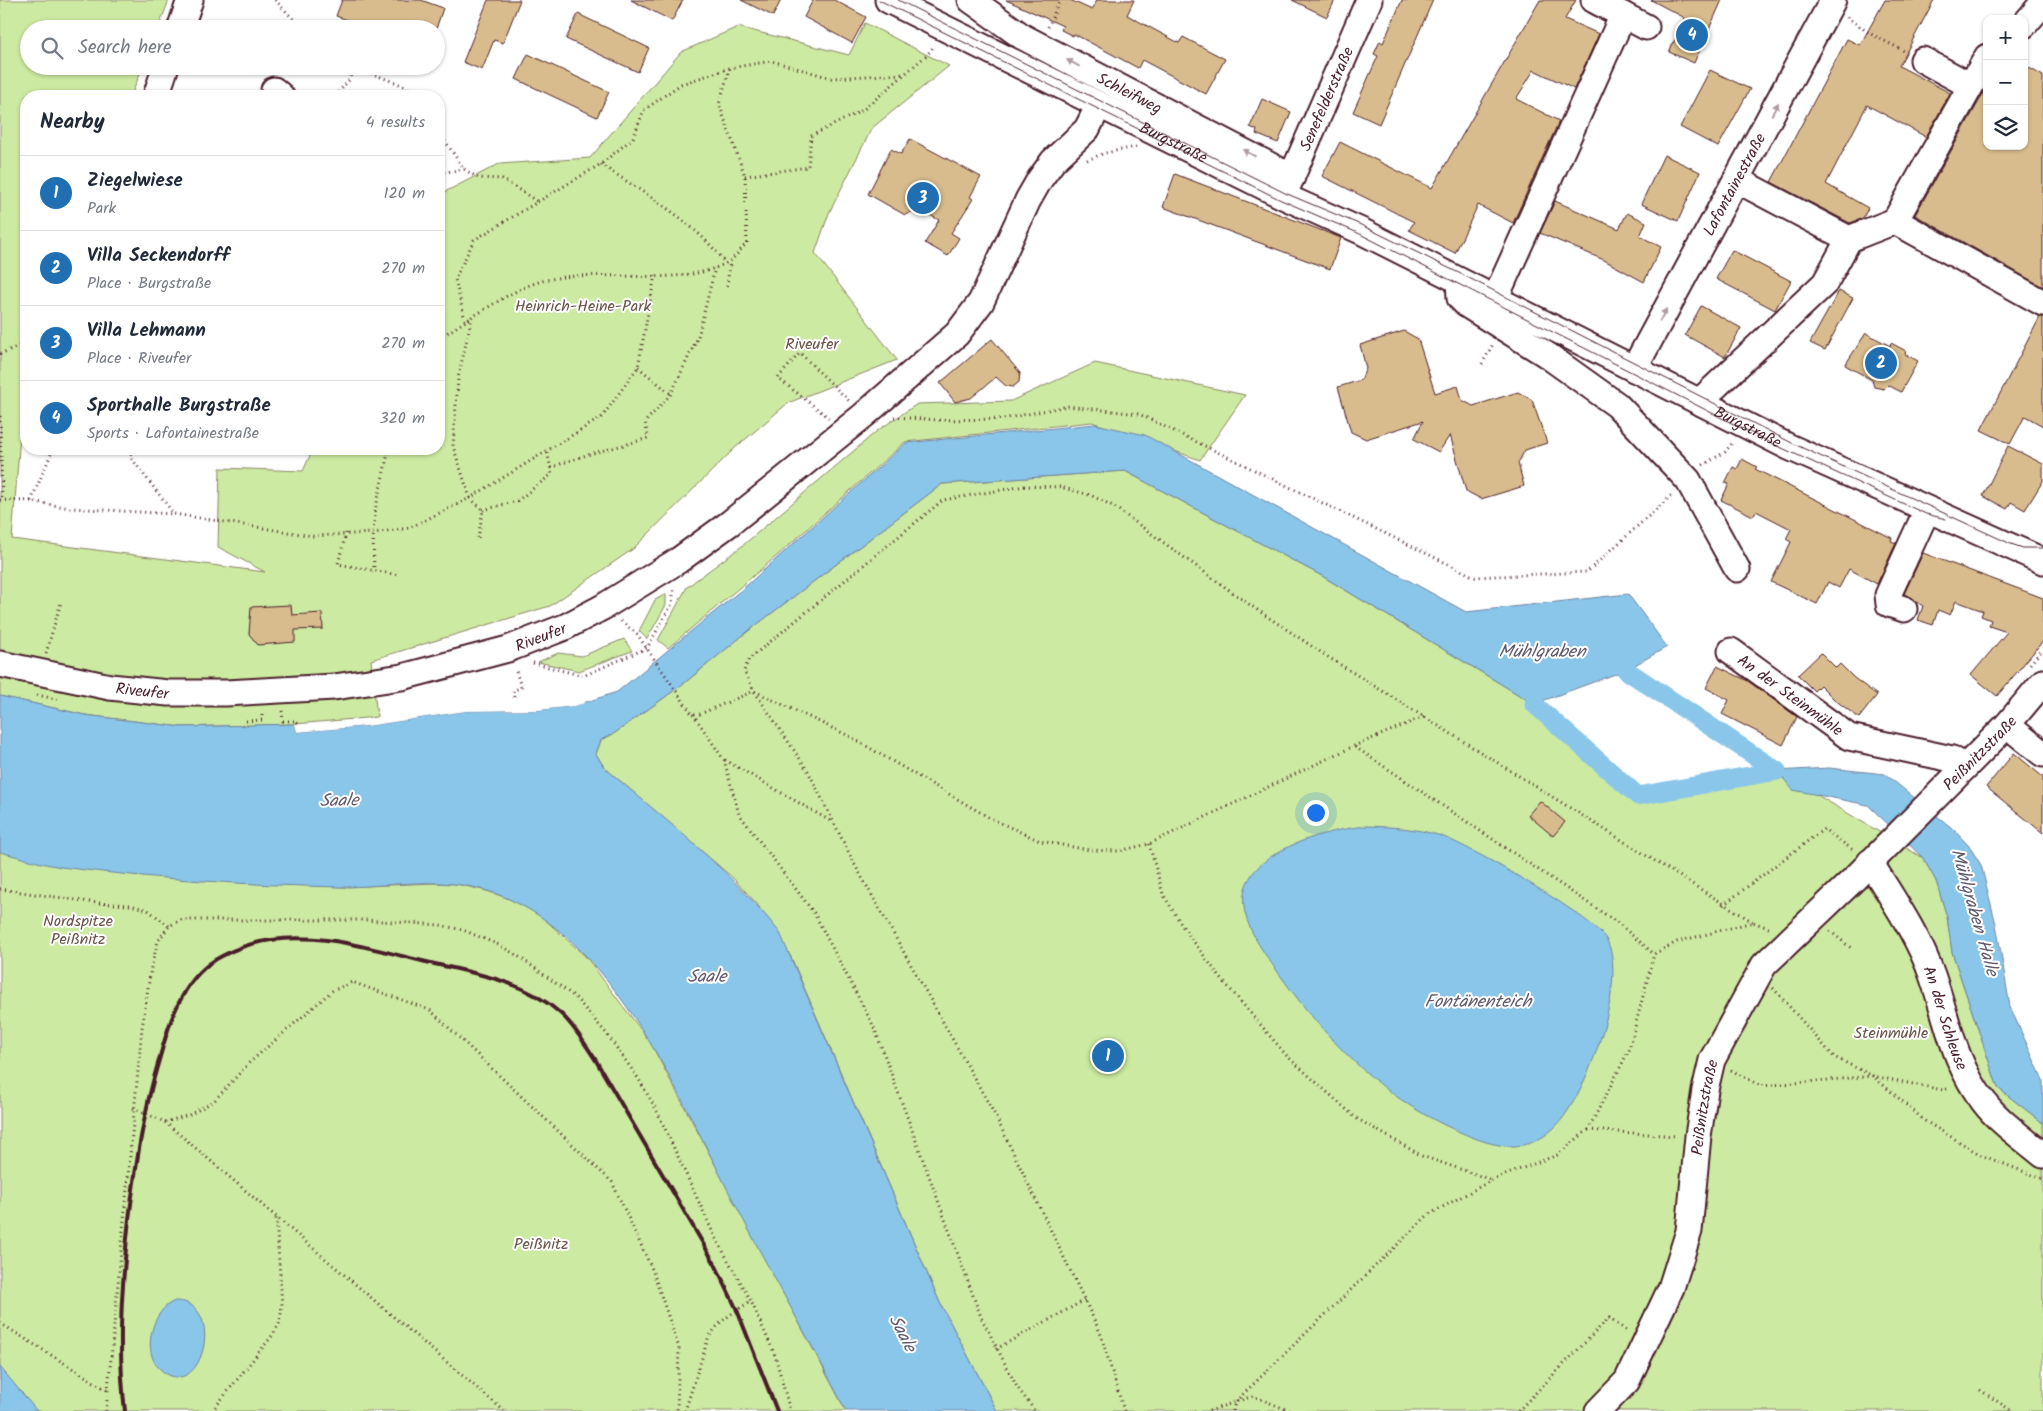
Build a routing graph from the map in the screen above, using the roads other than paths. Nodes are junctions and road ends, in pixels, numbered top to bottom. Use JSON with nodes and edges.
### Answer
{"nodes":[{"id":1,"x":190,"y":0,"type":"edge"},
{"id":2,"x":888,"y":0,"type":"edge"},
{"id":3,"x":971,"y":0,"type":"edge"},
{"id":4,"x":1369,"y":0,"type":"edge"},
{"id":5,"x":1594,"y":0,"type":"edge"},
{"id":6,"x":1832,"y":2,"type":"edge"},
{"id":7,"x":2043,"y":3,"type":"edge"},
{"id":8,"x":1623,"y":15,"type":"junction"},
{"id":9,"x":183,"y":20,"type":"edge"},
{"id":10,"x":2028,"y":20,"type":"edge"},
{"id":11,"x":1646,"y":27,"type":"dead end"},
{"id":12,"x":1923,"y":60,"type":"road end"},
{"id":13,"x":1985,"y":60,"type":"edge"},
{"id":14,"x":163,"y":75,"type":"edge"},
{"id":15,"x":1969,"y":85,"type":"junction"},
{"id":16,"x":158,"y":90,"type":"edge"},
{"id":17,"x":1099,"y":106,"type":"junction"},
{"id":18,"x":1737,"y":180,"type":"junction"},
{"id":19,"x":1287,"y":187,"type":"junction"},
{"id":20,"x":1895,"y":221,"type":"junction"},
{"id":21,"x":1849,"y":239,"type":"junction"},
{"id":22,"x":1459,"y":281,"type":"junction"},
{"id":23,"x":1495,"y":299,"type":"junction"},
{"id":24,"x":2043,"y":303,"type":"edge"},
{"id":25,"x":1634,"y":369,"type":"junction"},
{"id":26,"x":1699,"y":402,"type":"junction"},
{"id":27,"x":1927,"y":510,"type":"junction"},
{"id":28,"x":2043,"y":561,"type":"edge"},
{"id":29,"x":1737,"y":569,"type":"dead end"},
{"id":30,"x":1904,"y":609,"type":"dead end"},
{"id":31,"x":1731,"y":651,"type":"dead end"},
{"id":32,"x":0,"y":664,"type":"edge"},
{"id":33,"x":2043,"y":682,"type":"edge"},
{"id":34,"x":2007,"y":725,"type":"junction"},
{"id":35,"x":2043,"y":754,"type":"edge"},
{"id":36,"x":1965,"y":767,"type":"junction"},
{"id":37,"x":1878,"y":854,"type":"junction"},
{"id":38,"x":2043,"y":1155,"type":"edge"},
{"id":39,"x":1598,"y":1411,"type":"edge"}],
"edges":[{"from":1,"to":9,"type":"street"},
{"from":2,"to":17,"type":"street","name":"Burgstraße"},
{"from":19,"to":3,"type":"street","name":"Schleifweg","one_way":true},
{"from":4,"to":19,"type":"street","name":"Senefelderstraße"},
{"from":5,"to":8,"type":"street"},
{"from":18,"to":6,"type":"street","name":"Lafontainestraße","one_way":true},
{"from":7,"to":10,"type":"street"},
{"from":8,"to":11,"type":"street"},
{"from":8,"to":23,"type":"street"},
{"from":12,"to":15,"type":"street"},
{"from":13,"to":15,"type":"street"},
{"from":14,"to":16,"type":"street"},
{"from":15,"to":20,"type":"street"},
{"from":17,"to":19,"type":"street","name":"Burgstraße"},
{"from":17,"to":32,"type":"street","name":"Riveufer"},
{"from":18,"to":21,"type":"street"},
{"from":25,"to":18,"type":"street","name":"Lafontainestraße","one_way":true},
{"from":19,"to":22,"type":"street","name":"Burgstraße"},
{"from":20,"to":21,"type":"street"},
{"from":20,"to":24,"type":"street"},
{"from":21,"to":26,"type":"street"},
{"from":22,"to":23,"type":"street","name":"Burgstraße"},
{"from":22,"to":29,"type":"street"},
{"from":23,"to":25,"type":"street","name":"Burgstraße"},
{"from":25,"to":26,"type":"street","name":"Burgstraße"},
{"from":26,"to":27,"type":"street","name":"Burgstraße"},
{"from":27,"to":28,"type":"street","name":"Burgstraße"},
{"from":27,"to":30,"type":"street"},
{"from":31,"to":36,"type":"street","name":"An der Steinmühle"},
{"from":33,"to":34,"type":"street","name":"Peißnitzstraße"},
{"from":34,"to":35,"type":"street"},
{"from":34,"to":36,"type":"street","name":"Peißnitzstraße"},
{"from":36,"to":37,"type":"street","name":"Peißnitzstraße"},
{"from":37,"to":38,"type":"street","name":"An der Schleuse"},
{"from":37,"to":39,"type":"street","name":"Peißnitzstraße"}]}
